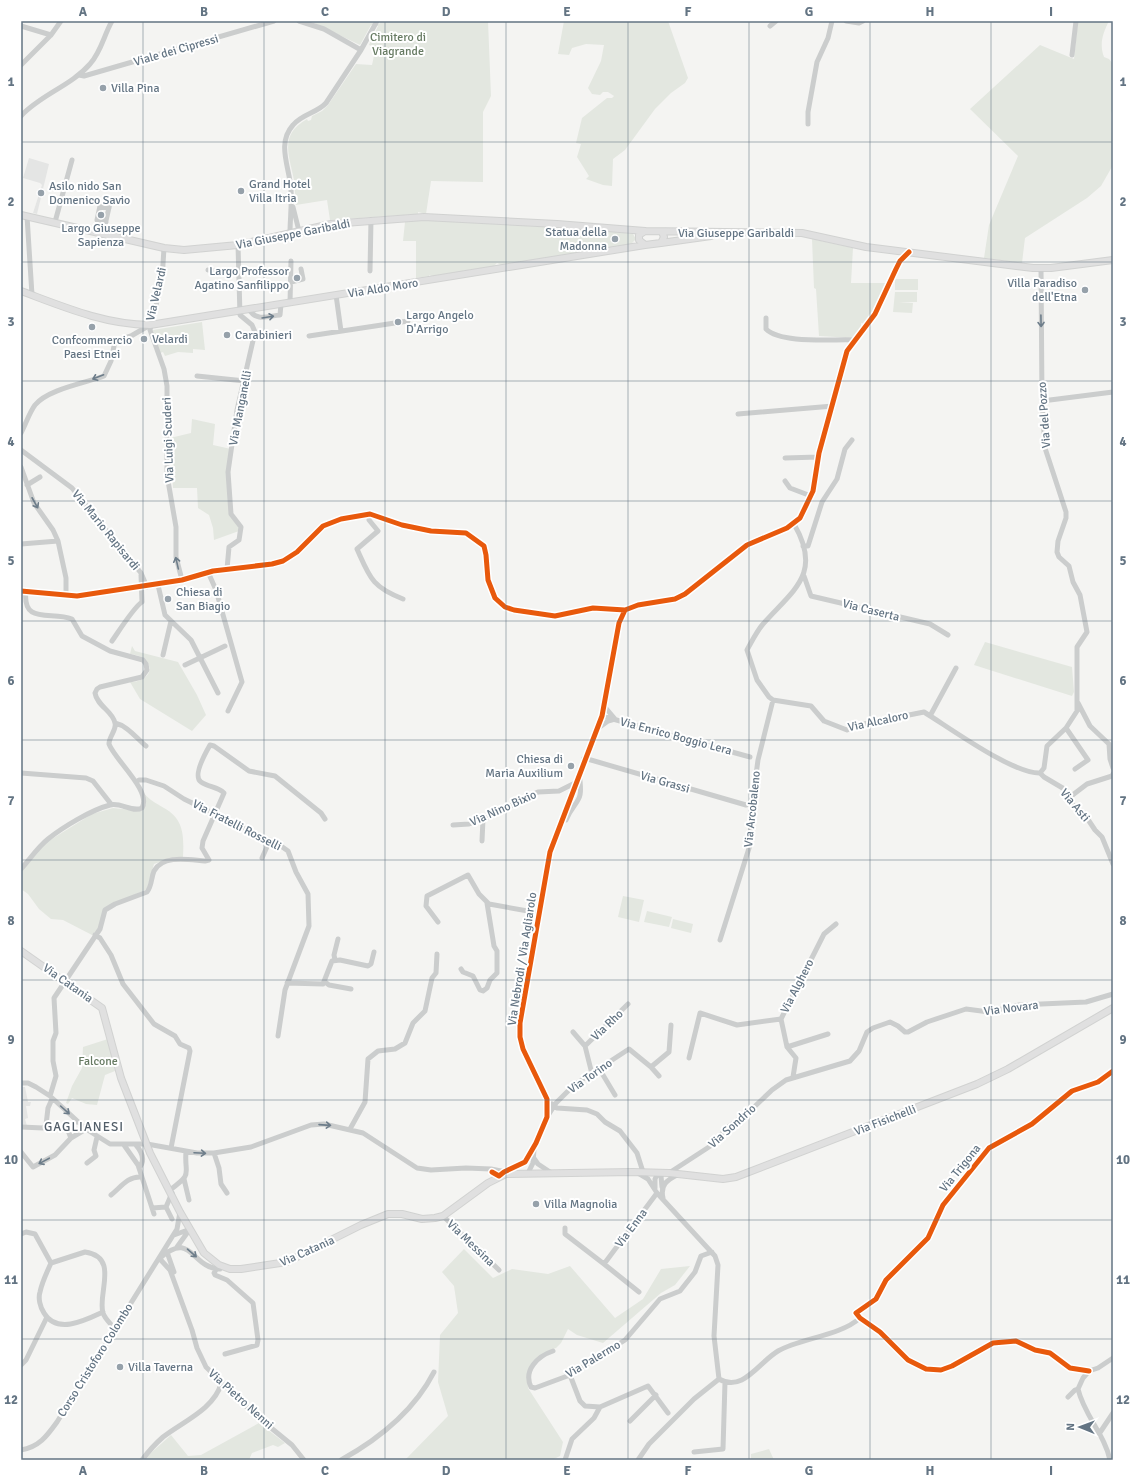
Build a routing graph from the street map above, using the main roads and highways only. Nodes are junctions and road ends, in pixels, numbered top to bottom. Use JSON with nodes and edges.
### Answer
{"nodes":[{"id":1,"x":24,"y":215,"type":"edge"},
{"id":2,"x":616,"y":230,"type":"junction"},
{"id":3,"x":646,"y":231,"type":"junction"},
{"id":4,"x":662,"y":232,"type":"junction"},
{"id":5,"x":809,"y":234,"type":"junction"},
{"id":6,"x":638,"y":238,"type":"junction"},
{"id":7,"x":661,"y":243,"type":"junction"},
{"id":8,"x":645,"y":245,"type":"junction"},
{"id":9,"x":615,"y":250,"type":"junction"},
{"id":10,"x":1113,"y":260,"type":"edge"},
{"id":11,"x":21,"y":291,"type":"edge"},
{"id":12,"x":21,"y":951,"type":"edge"},
{"id":13,"x":1113,"y":1008,"type":"edge"},
{"id":14,"x":443,"y":1216,"type":"joint"}],
"edges":[{"from":1,"to":2,"type":"main road","name":"Via Giuseppe Garibaldi"},
{"from":2,"to":3,"type":"main road","name":"Via Giuseppe Garibaldi"},
{"from":2,"to":6,"type":"main road"},
{"from":3,"to":4,"type":"main road","name":"Via Giuseppe Garibaldi"},
{"from":3,"to":6,"type":"main road"},
{"from":4,"to":5,"type":"main road","name":"Via Giuseppe Garibaldi"},
{"from":4,"to":7,"type":"main road"},
{"from":5,"to":7,"type":"main road","name":"Via Giuseppe Garibaldi"},
{"from":5,"to":10,"type":"main road","name":"Via Giuseppe Garibaldi"},
{"from":6,"to":8,"type":"main road"},
{"from":6,"to":9,"type":"main road"},
{"from":7,"to":8,"type":"main road","name":"Via Giuseppe Garibaldi"},
{"from":8,"to":9,"type":"main road","name":"Via Giuseppe Garibaldi"},
{"from":9,"to":11,"type":"main road","name":"Via Aldo Moro"},
{"from":12,"to":14,"type":"main road","name":"Via Catania"},
{"from":13,"to":14,"type":"main road","name":"Via Fisichelli"}]}
